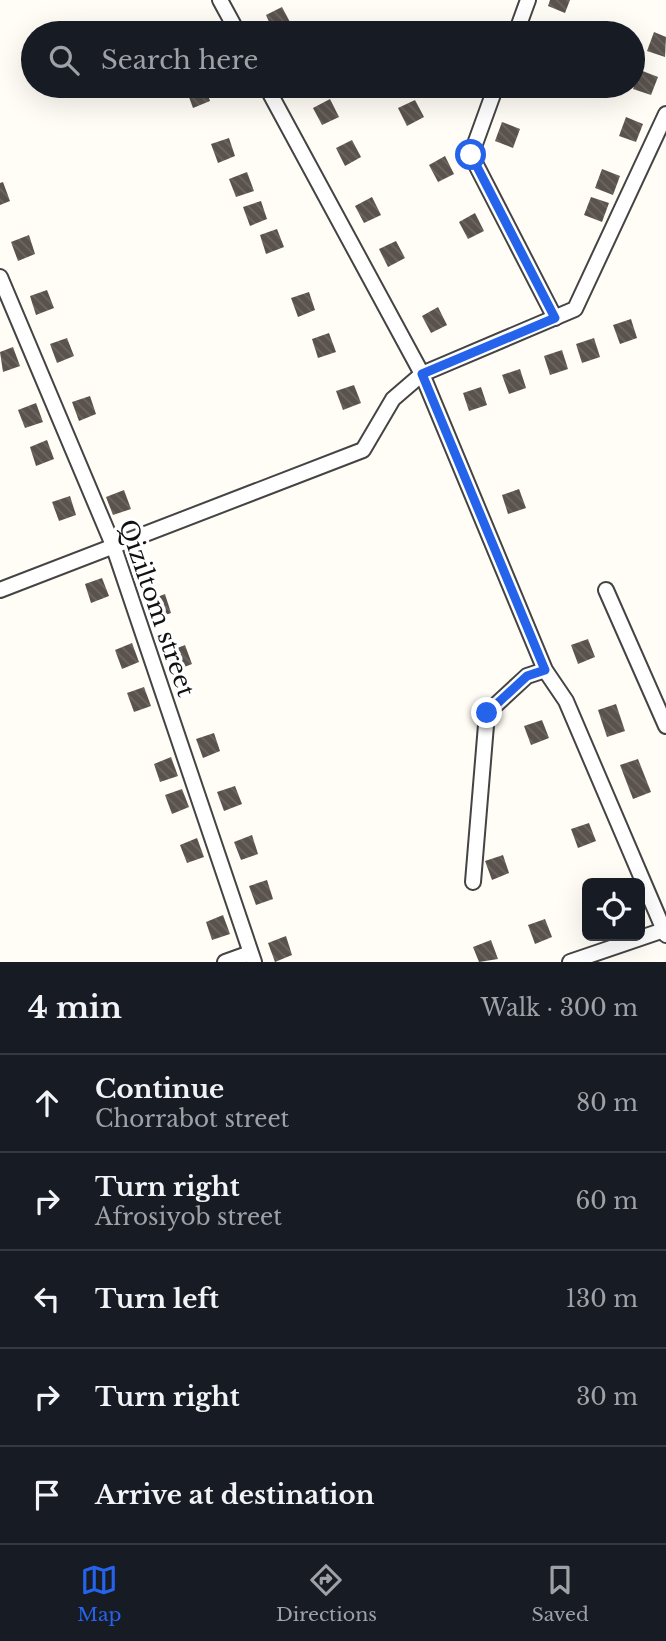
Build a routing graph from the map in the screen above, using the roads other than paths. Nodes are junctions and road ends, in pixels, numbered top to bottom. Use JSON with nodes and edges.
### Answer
{"nodes":[{"id":1,"x":220,"y":0,"type":"edge"},
{"id":2,"x":528,"y":0,"type":"edge"},
{"id":3,"x":231,"y":21,"type":"edge"},
{"id":4,"x":520,"y":21,"type":"edge"},
{"id":5,"x":272,"y":98,"type":"edge"},
{"id":6,"x":492,"y":98,"type":"edge"},
{"id":7,"x":666,"y":114,"type":"edge"},
{"id":8,"x":0,"y":277,"type":"edge"},
{"id":9,"x":555,"y":318,"type":"junction"},
{"id":10,"x":422,"y":374,"type":"junction"},
{"id":11,"x":113,"y":545,"type":"junction"},
{"id":12,"x":0,"y":590,"type":"edge"},
{"id":13,"x":606,"y":590,"type":"dead end"},
{"id":14,"x":545,"y":670,"type":"junction"},
{"id":15,"x":666,"y":726,"type":"edge"},
{"id":16,"x":473,"y":882,"type":"dead end"},
{"id":17,"x":665,"y":932,"type":"edge"},
{"id":18,"x":252,"y":957,"type":"edge"},
{"id":19,"x":225,"y":962,"type":"edge"},
{"id":20,"x":570,"y":962,"type":"edge"}],
"edges":[{"from":1,"to":3,"type":"street"},
{"from":2,"to":4,"type":"street"},
{"from":5,"to":10,"type":"street"},
{"from":6,"to":9,"type":"street"},
{"from":7,"to":9,"type":"street"},
{"from":8,"to":11,"type":"street","name":"Qiziltom street"},
{"from":9,"to":10,"type":"street"},
{"from":10,"to":11,"type":"street"},
{"from":10,"to":14,"type":"street"},
{"from":11,"to":12,"type":"street"},
{"from":11,"to":18,"type":"street","name":"Qiziltom street"},
{"from":13,"to":15,"type":"street"},
{"from":14,"to":16,"type":"street"},
{"from":14,"to":17,"type":"street"},
{"from":17,"to":20,"type":"street"},
{"from":18,"to":19,"type":"street"}]}
